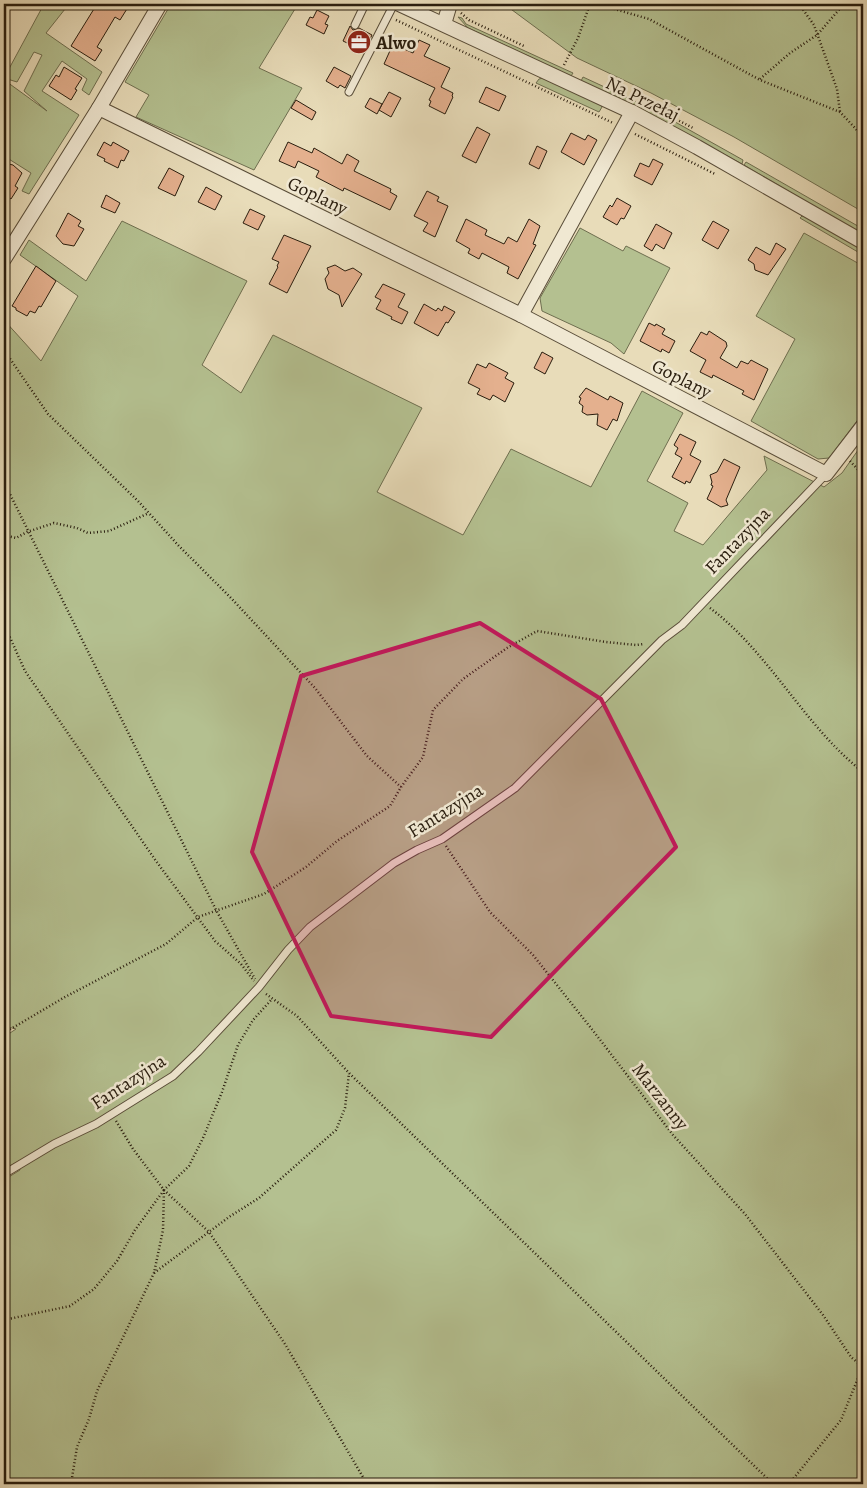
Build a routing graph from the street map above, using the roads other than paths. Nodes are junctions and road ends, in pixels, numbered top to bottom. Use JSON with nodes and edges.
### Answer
{"nodes":[{"id":1,"x":160,"y":4,"type":"edge"},
{"id":2,"x":365,"y":4,"type":"edge"},
{"id":3,"x":394,"y":4,"type":"edge"},
{"id":4,"x":398,"y":4,"type":"edge"},
{"id":5,"x":450,"y":4,"type":"edge"},
{"id":6,"x":355,"y":24,"type":"dead end"},
{"id":7,"x":444,"y":24,"type":"junction"},
{"id":8,"x":349,"y":92,"type":"dead end"},
{"id":9,"x":99,"y":108,"type":"junction"},
{"id":10,"x":632,"y":112,"type":"junction"},
{"id":11,"x":863,"y":242,"type":"edge"},
{"id":12,"x":4,"y":259,"type":"edge"},
{"id":13,"x":521,"y":315,"type":"junction"},
{"id":14,"x":863,"y":426,"type":"edge"},
{"id":15,"x":826,"y":474,"type":"junction"},
{"id":16,"x":4,"y":1174,"type":"edge"}],
"edges":[{"from":1,"to":9,"type":"street"},
{"from":2,"to":6,"type":"lane"},
{"from":3,"to":8,"type":"lane"},
{"from":4,"to":7,"type":"street","name":"Na Przełaj"},
{"from":5,"to":7,"type":"street"},
{"from":7,"to":10,"type":"street","name":"Na Przełaj"},
{"from":9,"to":12,"type":"street"},
{"from":9,"to":13,"type":"street","name":"Goplany"},
{"from":10,"to":11,"type":"street","name":"Na Przełaj"},
{"from":10,"to":13,"type":"street"},
{"from":13,"to":15,"type":"street","name":"Goplany"},
{"from":14,"to":15,"type":"street","name":"Fantazyjna"},
{"from":15,"to":16,"type":"lane","name":"Fantazyjna"}]}
